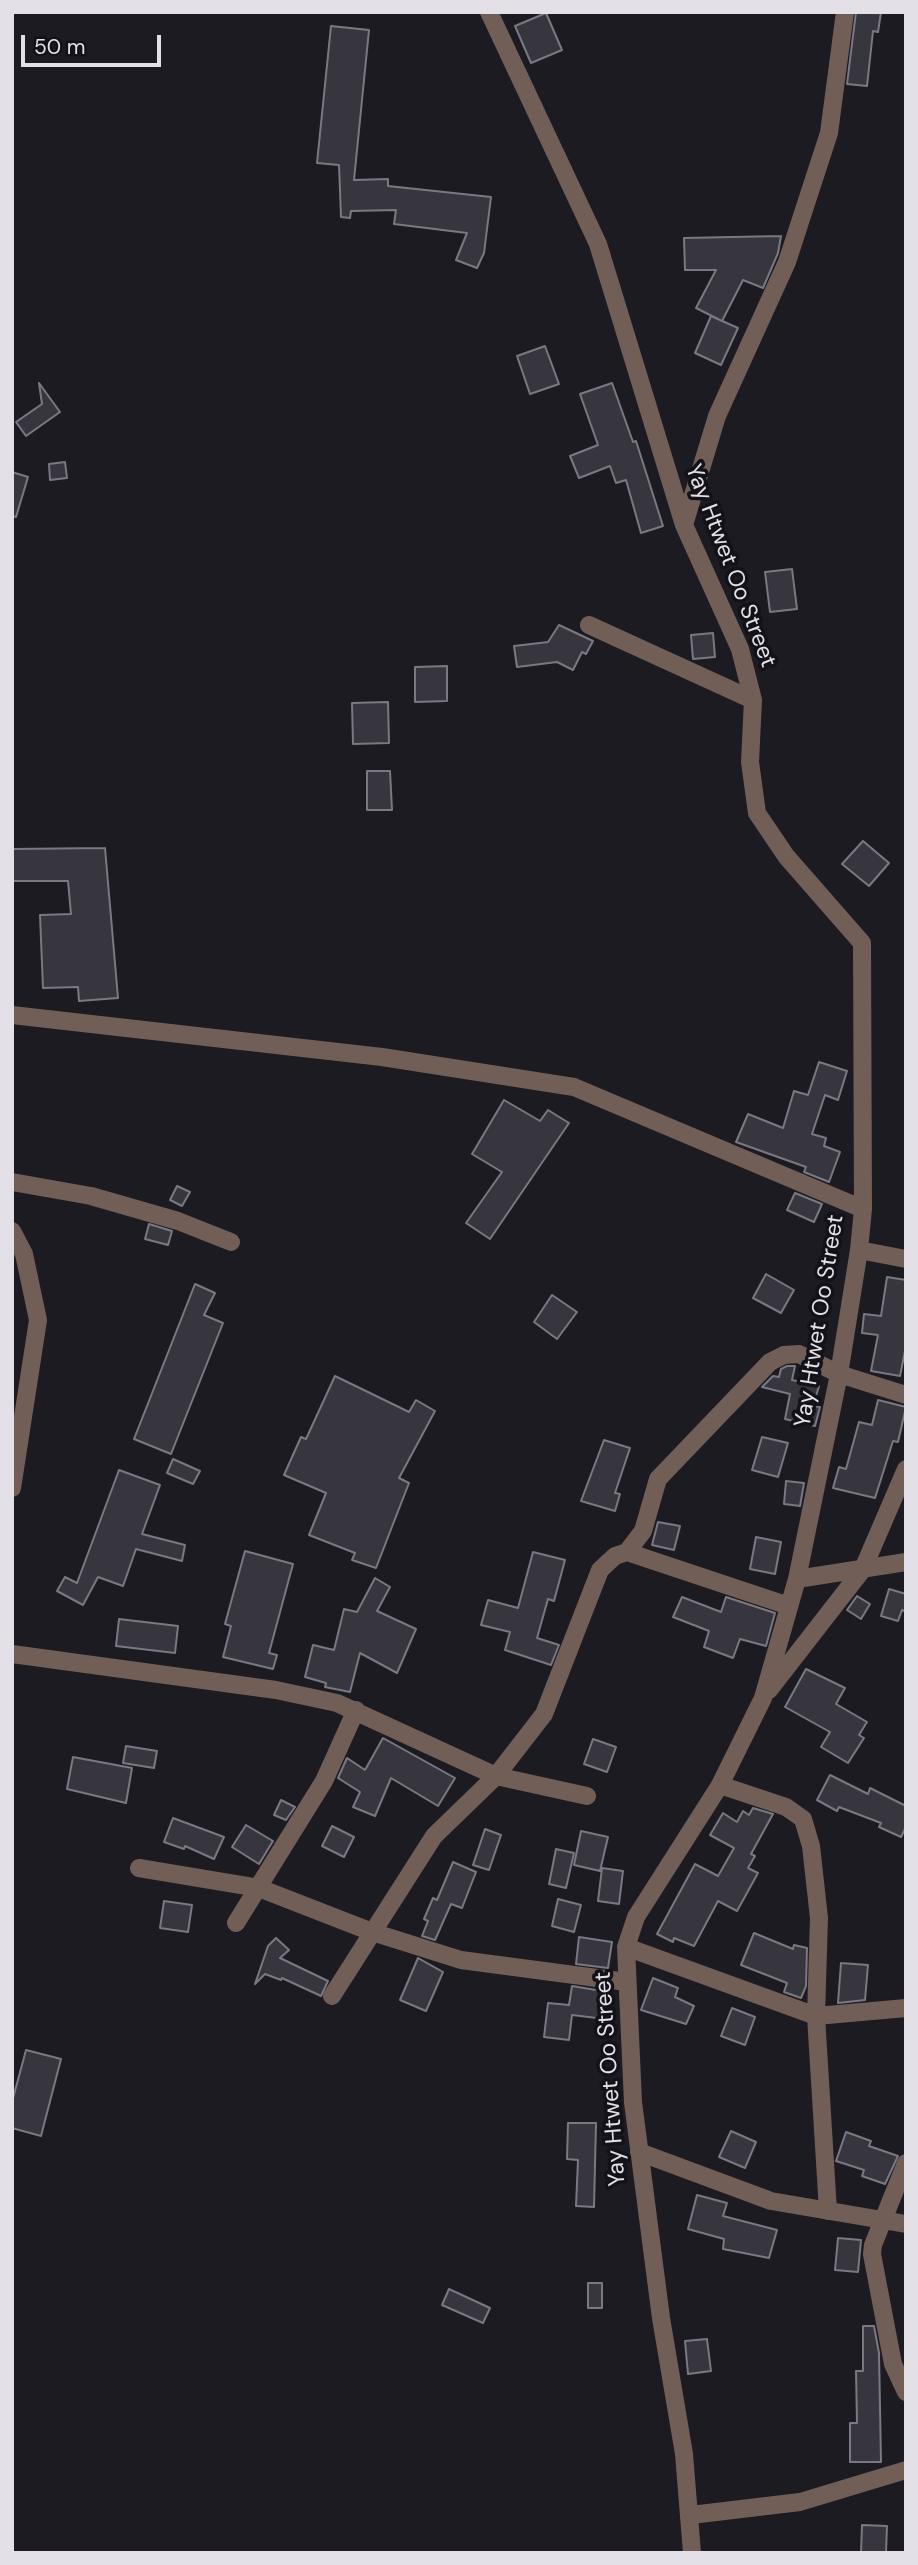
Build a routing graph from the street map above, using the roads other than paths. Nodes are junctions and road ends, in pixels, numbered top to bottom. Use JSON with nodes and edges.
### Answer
{"nodes":[{"id":1,"x":489,"y":12,"type":"edge"},
{"id":2,"x":845,"y":12,"type":"edge"},
{"id":3,"x":684,"y":524,"type":"junction"},
{"id":4,"x":589,"y":625,"type":"dead end"},
{"id":5,"x":753,"y":700,"type":"junction"},
{"id":6,"x":12,"y":1015,"type":"edge"},
{"id":7,"x":12,"y":1182,"type":"edge"},
{"id":8,"x":863,"y":1209,"type":"junction"},
{"id":9,"x":12,"y":1231,"type":"edge"},
{"id":10,"x":231,"y":1242,"type":"dead end"},
{"id":11,"x":859,"y":1250,"type":"junction"},
{"id":12,"x":906,"y":1259,"type":"edge"},
{"id":13,"x":839,"y":1374,"type":"junction"},
{"id":14,"x":906,"y":1395,"type":"edge"},
{"id":15,"x":906,"y":1469,"type":"edge"},
{"id":16,"x":12,"y":1488,"type":"edge"},
{"id":17,"x":627,"y":1552,"type":"junction"},
{"id":18,"x":906,"y":1562,"type":"edge"},
{"id":19,"x":863,"y":1569,"type":"junction"},
{"id":20,"x":797,"y":1579,"type":"junction"},
{"id":21,"x":789,"y":1606,"type":"junction"},
{"id":22,"x":12,"y":1654,"type":"edge"},
{"id":23,"x":763,"y":1698,"type":"junction"},
{"id":24,"x":356,"y":1710,"type":"junction"},
{"id":25,"x":496,"y":1776,"type":"junction"},
{"id":26,"x":720,"y":1786,"type":"junction"},
{"id":27,"x":587,"y":1796,"type":"dead end"},
{"id":28,"x":139,"y":1868,"type":"dead end"},
{"id":29,"x":259,"y":1888,"type":"junction"},
{"id":30,"x":236,"y":1923,"type":"dead end"},
{"id":31,"x":372,"y":1932,"type":"junction"},
{"id":32,"x":626,"y":1947,"type":"junction"},
{"id":33,"x":627,"y":1982,"type":"junction"},
{"id":34,"x":332,"y":1996,"type":"dead end"},
{"id":35,"x":906,"y":2008,"type":"edge"},
{"id":36,"x":817,"y":2016,"type":"junction"},
{"id":37,"x":639,"y":2152,"type":"junction"},
{"id":38,"x":906,"y":2163,"type":"edge"},
{"id":39,"x":828,"y":2211,"type":"junction"},
{"id":40,"x":884,"y":2220,"type":"junction"},
{"id":41,"x":906,"y":2224,"type":"edge"},
{"id":42,"x":906,"y":2392,"type":"edge"},
{"id":43,"x":906,"y":2470,"type":"edge"},
{"id":44,"x":691,"y":2515,"type":"junction"},
{"id":45,"x":692,"y":2553,"type":"edge"}],
"edges":[{"from":1,"to":3,"type":"street","name":"Yay Htwet Oo Street"},
{"from":2,"to":3,"type":"street"},
{"from":3,"to":5,"type":"street","name":"Yay Htwet Oo Street"},
{"from":4,"to":5,"type":"street"},
{"from":5,"to":8,"type":"street","name":"Yay Htwet Oo Street"},
{"from":6,"to":8,"type":"street"},
{"from":7,"to":10,"type":"street"},
{"from":8,"to":11,"type":"street","name":"Yay Htwet Oo Street"},
{"from":9,"to":16,"type":"street"},
{"from":11,"to":12,"type":"street"},
{"from":11,"to":13,"type":"street","name":"Yay Htwet Oo Street"},
{"from":13,"to":14,"type":"street"},
{"from":13,"to":17,"type":"street"},
{"from":13,"to":20,"type":"street","name":"Yay Htwet Oo Street"},
{"from":15,"to":19,"type":"street"},
{"from":17,"to":21,"type":"street"},
{"from":17,"to":25,"type":"street"},
{"from":18,"to":19,"type":"street"},
{"from":19,"to":20,"type":"street"},
{"from":19,"to":23,"type":"street"},
{"from":20,"to":21,"type":"street","name":"Yay Htwet Oo Street"},
{"from":21,"to":23,"type":"street","name":"Yay Htwet Oo Street"},
{"from":22,"to":24,"type":"street"},
{"from":23,"to":26,"type":"street","name":"Yay Htwet Oo Street"},
{"from":24,"to":25,"type":"street"},
{"from":24,"to":29,"type":"street"},
{"from":25,"to":27,"type":"street"},
{"from":25,"to":31,"type":"street"},
{"from":26,"to":32,"type":"street","name":"Yay Htwet Oo Street"},
{"from":26,"to":36,"type":"street"},
{"from":28,"to":29,"type":"street"},
{"from":29,"to":30,"type":"street"},
{"from":29,"to":31,"type":"street"},
{"from":31,"to":33,"type":"street"},
{"from":31,"to":34,"type":"street"},
{"from":32,"to":33,"type":"street","name":"Yay Htwet Oo Street"},
{"from":32,"to":36,"type":"street"},
{"from":33,"to":37,"type":"street","name":"Yay Htwet Oo Street"},
{"from":35,"to":36,"type":"street"},
{"from":36,"to":39,"type":"street"},
{"from":37,"to":39,"type":"street"},
{"from":37,"to":44,"type":"street","name":"Yay Htwet Oo Street"},
{"from":38,"to":40,"type":"street"},
{"from":39,"to":40,"type":"street"},
{"from":40,"to":41,"type":"street"},
{"from":40,"to":42,"type":"street"},
{"from":43,"to":44,"type":"street"},
{"from":44,"to":45,"type":"street","name":"Yay Htwet Oo Street"}]}
